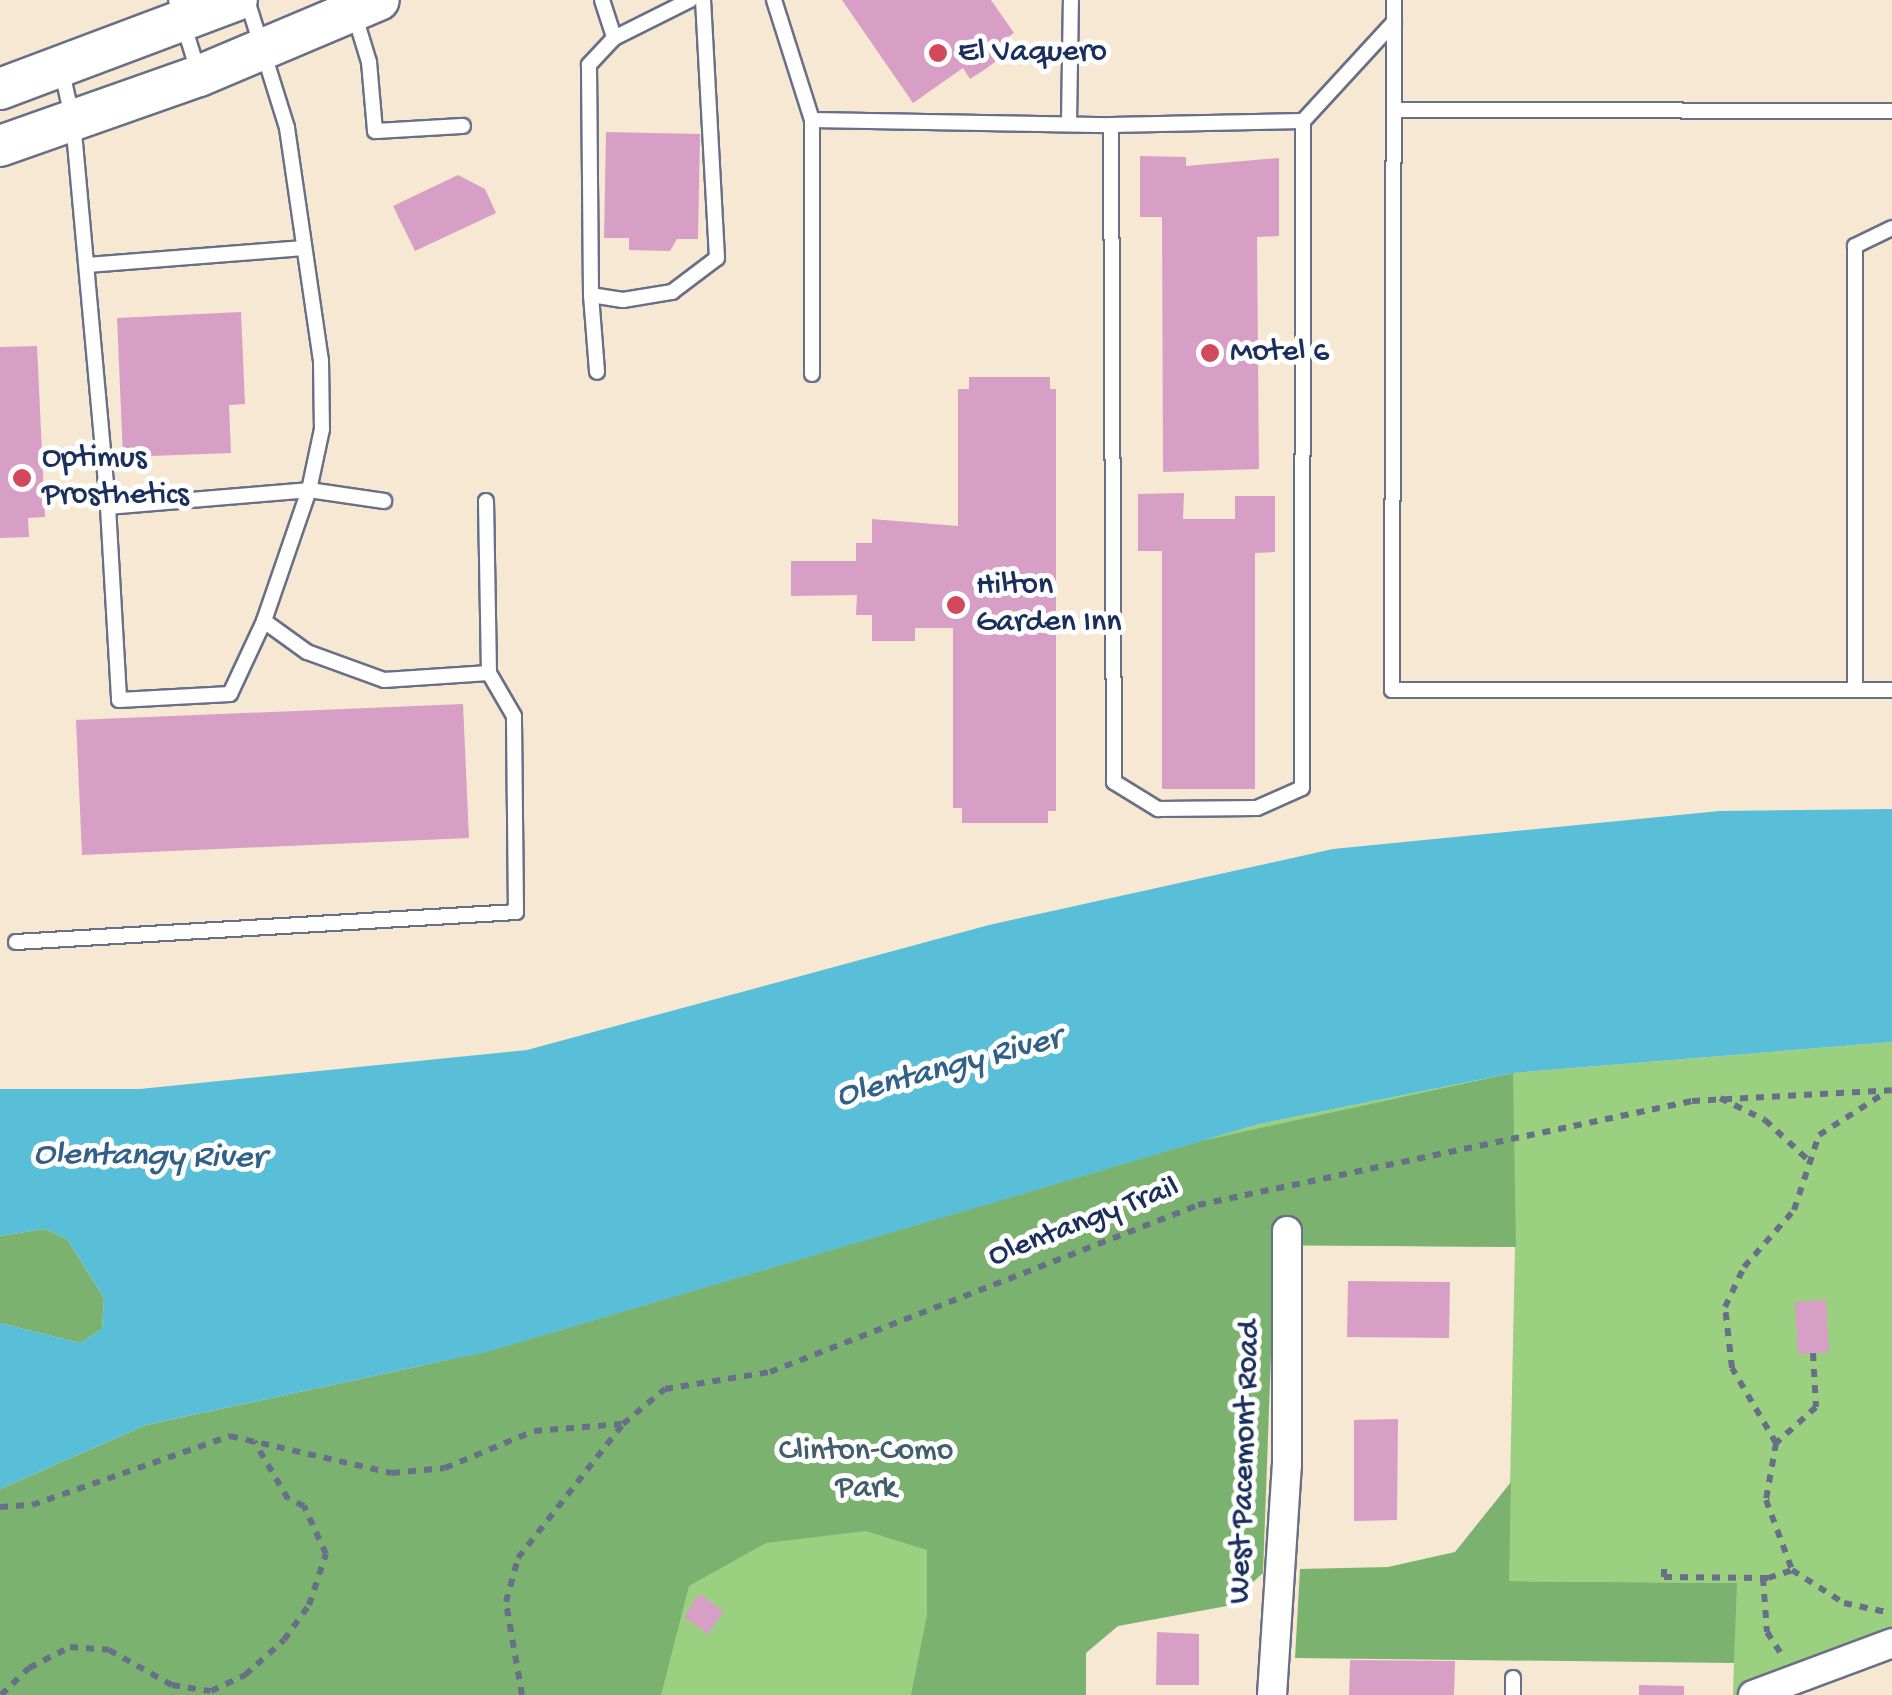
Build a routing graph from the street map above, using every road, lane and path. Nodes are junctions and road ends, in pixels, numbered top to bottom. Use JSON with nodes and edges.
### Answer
{"nodes":[{"id":1,"x":237,"y":0,"type":"edge"},
{"id":2,"x":246,"y":0,"type":"edge"},
{"id":3,"x":602,"y":0,"type":"edge"},
{"id":4,"x":690,"y":0,"type":"edge"},
{"id":5,"x":703,"y":0,"type":"edge"},
{"id":6,"x":774,"y":0,"type":"edge"},
{"id":7,"x":1071,"y":0,"type":"edge"},
{"id":8,"x":1394,"y":0,"type":"edge"},
{"id":9,"x":361,"y":4,"type":"edge"},
{"id":10,"x":178,"y":12,"type":"edge"},
{"id":11,"x":1394,"y":22,"type":"junction"},
{"id":12,"x":614,"y":38,"type":"junction"},
{"id":13,"x":266,"y":49,"type":"junction"},
{"id":14,"x":61,"y":68,"type":"junction"},
{"id":15,"x":199,"y":76,"type":"junction"},
{"id":16,"x":0,"y":89,"type":"edge"},
{"id":17,"x":1394,"y":110,"type":"junction"},
{"id":18,"x":1892,"y":111,"type":"edge"},
{"id":19,"x":812,"y":120,"type":"junction"},
{"id":20,"x":73,"y":121,"type":"junction"},
{"id":21,"x":1303,"y":121,"type":"junction"},
{"id":22,"x":1069,"y":123,"type":"junction"},
{"id":23,"x":1111,"y":125,"type":"junction"},
{"id":24,"x":463,"y":126,"type":"dead end"},
{"id":25,"x":0,"y":146,"type":"edge"},
{"id":26,"x":1892,"y":228,"type":"edge"},
{"id":27,"x":304,"y":248,"type":"junction"},
{"id":28,"x":88,"y":266,"type":"junction"},
{"id":29,"x":591,"y":296,"type":"junction"},
{"id":30,"x":597,"y":372,"type":"dead end"},
{"id":31,"x":812,"y":374,"type":"dead end"},
{"id":32,"x":309,"y":490,"type":"junction"},
{"id":33,"x":384,"y":501,"type":"dead end"},
{"id":34,"x":486,"y":501,"type":"dead end"},
{"id":35,"x":108,"y":507,"type":"junction"},
{"id":36,"x":264,"y":621,"type":"junction"},
{"id":37,"x":490,"y":673,"type":"junction"},
{"id":38,"x":1855,"y":690,"type":"junction"},
{"id":39,"x":1892,"y":690,"type":"edge"},
{"id":40,"x":16,"y":942,"type":"dead end"},
{"id":41,"x":1891,"y":1090,"type":"edge"},
{"id":42,"x":1719,"y":1097,"type":"junction"},
{"id":43,"x":1807,"y":1160,"type":"junction"},
{"id":44,"x":1287,"y":1231,"type":"dead end"},
{"id":45,"x":1813,"y":1353,"type":"dead end"},
{"id":46,"x":623,"y":1424,"type":"junction"},
{"id":47,"x":254,"y":1441,"type":"junction"},
{"id":48,"x":1776,"y":1443,"type":"junction"},
{"id":49,"x":0,"y":1508,"type":"edge"},
{"id":50,"x":1664,"y":1568,"type":"dead end"},
{"id":51,"x":1792,"y":1570,"type":"junction"},
{"id":52,"x":1764,"y":1578,"type":"junction"},
{"id":53,"x":1892,"y":1612,"type":"edge"},
{"id":54,"x":1892,"y":1643,"type":"edge"},
{"id":55,"x":1780,"y":1652,"type":"dead end"},
{"id":56,"x":1513,"y":1678,"type":"dead end"},
{"id":57,"x":1,"y":1695,"type":"edge"},
{"id":58,"x":522,"y":1695,"type":"edge"},
{"id":59,"x":1272,"y":1695,"type":"edge"},
{"id":60,"x":1512,"y":1695,"type":"edge"},
{"id":61,"x":1753,"y":1695,"type":"edge"}],
"edges":[{"from":1,"to":10,"type":"main road"},
{"from":2,"to":13,"type":"lane"},
{"from":3,"to":12,"type":"lane"},
{"from":4,"to":12,"type":"lane"},
{"from":5,"to":29,"type":"lane"},
{"from":6,"to":19,"type":"lane"},
{"from":7,"to":22,"type":"lane"},
{"from":8,"to":11,"type":"lane"},
{"from":9,"to":13,"type":"main road"},
{"from":9,"to":24,"type":"lane"},
{"from":10,"to":14,"type":"main road"},
{"from":10,"to":15,"type":"lane"},
{"from":11,"to":17,"type":"lane"},
{"from":11,"to":21,"type":"lane"},
{"from":12,"to":29,"type":"lane"},
{"from":13,"to":15,"type":"main road"},
{"from":13,"to":27,"type":"lane"},
{"from":14,"to":16,"type":"main road"},
{"from":14,"to":20,"type":"lane"},
{"from":15,"to":20,"type":"main road"},
{"from":17,"to":18,"type":"lane"},
{"from":17,"to":38,"type":"lane"},
{"from":19,"to":22,"type":"lane"},
{"from":19,"to":31,"type":"lane"},
{"from":20,"to":25,"type":"main road"},
{"from":20,"to":28,"type":"lane"},
{"from":21,"to":23,"type":"lane"},
{"from":21,"to":23,"type":"lane"},
{"from":22,"to":23,"type":"lane"},
{"from":26,"to":38,"type":"lane"},
{"from":27,"to":28,"type":"lane"},
{"from":27,"to":32,"type":"lane"},
{"from":28,"to":35,"type":"lane"},
{"from":29,"to":30,"type":"lane"},
{"from":32,"to":33,"type":"lane"},
{"from":32,"to":35,"type":"lane"},
{"from":32,"to":36,"type":"lane"},
{"from":34,"to":37,"type":"lane"},
{"from":35,"to":36,"type":"lane"},
{"from":36,"to":37,"type":"lane"},
{"from":37,"to":40,"type":"lane"},
{"from":38,"to":39,"type":"lane"},
{"from":41,"to":42,"type":"path","name":"Olentangy Trail"},
{"from":41,"to":43,"type":"path"},
{"from":42,"to":43,"type":"path"},
{"from":42,"to":46,"type":"path","name":"Olentangy Trail"},
{"from":43,"to":48,"type":"path"},
{"from":44,"to":59,"type":"street","name":"West Pacemont Road"},
{"from":45,"to":48,"type":"path"},
{"from":46,"to":47,"type":"path"},
{"from":46,"to":58,"type":"path","name":"Olentangy Trail"},
{"from":47,"to":49,"type":"path"},
{"from":47,"to":57,"type":"path"},
{"from":48,"to":51,"type":"path"},
{"from":50,"to":52,"type":"path"},
{"from":51,"to":52,"type":"path"},
{"from":51,"to":53,"type":"path"},
{"from":52,"to":55,"type":"path"},
{"from":54,"to":61,"type":"street"},
{"from":56,"to":60,"type":"lane"}]}
